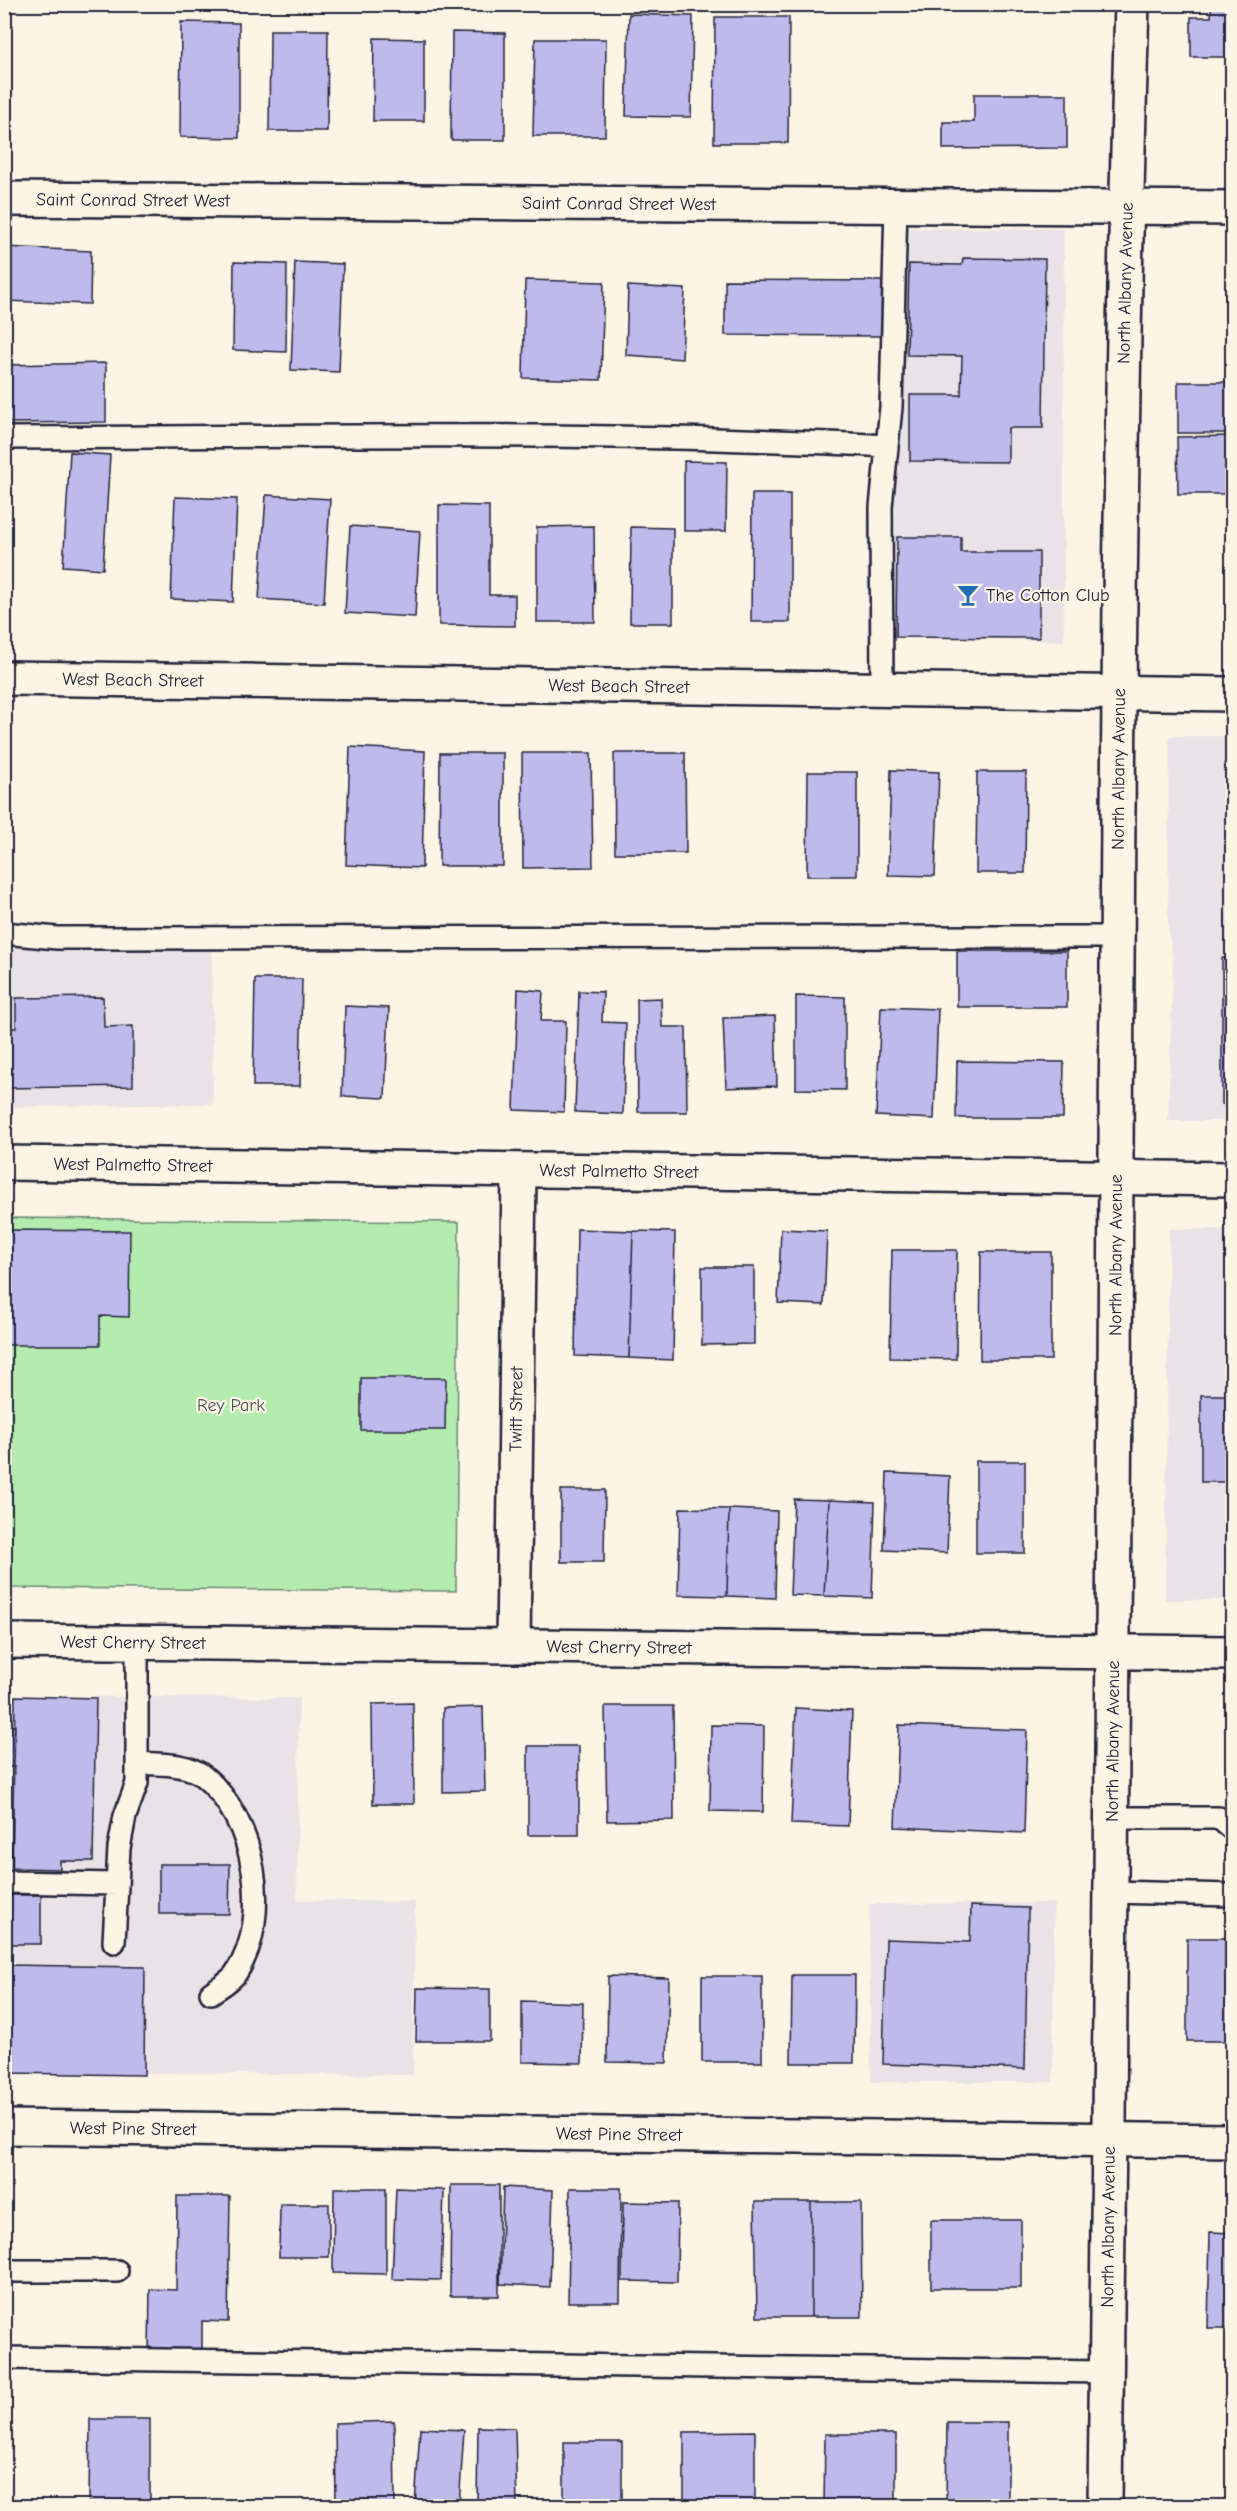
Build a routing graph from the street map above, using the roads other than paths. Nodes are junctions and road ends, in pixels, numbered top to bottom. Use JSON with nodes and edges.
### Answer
{"nodes":[{"id":1,"x":1132,"y":4,"type":"edge"},
{"id":2,"x":4,"y":199,"type":"edge"},
{"id":3,"x":896,"y":204,"type":"junction"},
{"id":4,"x":1126,"y":208,"type":"junction"},
{"id":5,"x":1233,"y":208,"type":"edge"},
{"id":6,"x":4,"y":438,"type":"edge"},
{"id":7,"x":887,"y":446,"type":"junction"},
{"id":8,"x":4,"y":678,"type":"edge"},
{"id":9,"x":882,"y":689,"type":"junction"},
{"id":10,"x":1119,"y":692,"type":"junction"},
{"id":11,"x":1233,"y":694,"type":"edge"},
{"id":12,"x":4,"y":933,"type":"edge"},
{"id":13,"x":1117,"y":937,"type":"junction"},
{"id":14,"x":4,"y":1163,"type":"edge"},
{"id":15,"x":519,"y":1171,"type":"junction"},
{"id":16,"x":1116,"y":1178,"type":"junction"},
{"id":17,"x":1233,"y":1179,"type":"edge"},
{"id":18,"x":4,"y":1641,"type":"edge"},
{"id":19,"x":137,"y":1642,"type":"junction"},
{"id":20,"x":513,"y":1646,"type":"junction"},
{"id":21,"x":1114,"y":1653,"type":"junction"},
{"id":22,"x":1233,"y":1653,"type":"edge"},
{"id":23,"x":137,"y":1763,"type":"junction"},
{"id":24,"x":1112,"y":1818,"type":"junction"},
{"id":25,"x":1233,"y":1829,"type":"edge"},
{"id":26,"x":4,"y":1882,"type":"edge"},
{"id":27,"x":117,"y":1884,"type":"junction"},
{"id":28,"x":1112,"y":1892,"type":"junction"},
{"id":29,"x":1233,"y":1895,"type":"edge"},
{"id":30,"x":114,"y":1942,"type":"dead end"},
{"id":31,"x":211,"y":1993,"type":"dead end"},
{"id":32,"x":4,"y":2127,"type":"edge"},
{"id":33,"x":1110,"y":2139,"type":"junction"},
{"id":34,"x":1233,"y":2141,"type":"edge"},
{"id":35,"x":4,"y":2271,"type":"edge"},
{"id":36,"x":117,"y":2271,"type":"dead end"},
{"id":37,"x":4,"y":2358,"type":"edge"},
{"id":38,"x":1107,"y":2372,"type":"junction"},
{"id":39,"x":1105,"y":2506,"type":"edge"}],
"edges":[{"from":1,"to":4,"type":"street","name":"North Albany Avenue"},
{"from":2,"to":3,"type":"street","name":"Saint Conrad Street West"},
{"from":3,"to":4,"type":"street","name":"Saint Conrad Street West"},
{"from":3,"to":7,"type":"lane"},
{"from":4,"to":5,"type":"street","name":"Saint Conrad Street West"},
{"from":4,"to":10,"type":"street","name":"North Albany Avenue"},
{"from":6,"to":7,"type":"lane"},
{"from":7,"to":9,"type":"lane"},
{"from":8,"to":9,"type":"street","name":"West Beach Street"},
{"from":9,"to":10,"type":"street","name":"West Beach Street"},
{"from":10,"to":11,"type":"street","name":"West Beach Street"},
{"from":10,"to":13,"type":"street","name":"North Albany Avenue"},
{"from":12,"to":13,"type":"lane"},
{"from":13,"to":16,"type":"street","name":"North Albany Avenue"},
{"from":14,"to":15,"type":"street","name":"West Palmetto Street"},
{"from":15,"to":16,"type":"street","name":"West Palmetto Street"},
{"from":15,"to":20,"type":"street","name":"Twitt Street"},
{"from":16,"to":17,"type":"street","name":"West Palmetto Street"},
{"from":16,"to":21,"type":"street","name":"North Albany Avenue"},
{"from":18,"to":19,"type":"street","name":"West Cherry Street"},
{"from":19,"to":20,"type":"street","name":"West Cherry Street"},
{"from":19,"to":23,"type":"lane"},
{"from":20,"to":21,"type":"street","name":"West Cherry Street"},
{"from":21,"to":22,"type":"street","name":"West Cherry Street"},
{"from":21,"to":24,"type":"street","name":"North Albany Avenue"},
{"from":23,"to":27,"type":"lane"},
{"from":23,"to":31,"type":"lane"},
{"from":24,"to":25,"type":"lane"},
{"from":24,"to":28,"type":"street","name":"North Albany Avenue"},
{"from":26,"to":27,"type":"lane"},
{"from":27,"to":30,"type":"lane"},
{"from":28,"to":29,"type":"lane"},
{"from":28,"to":33,"type":"street","name":"North Albany Avenue"},
{"from":32,"to":33,"type":"street","name":"West Pine Street"},
{"from":33,"to":34,"type":"street","name":"West Pine Street"},
{"from":33,"to":38,"type":"street","name":"North Albany Avenue"},
{"from":35,"to":36,"type":"lane"},
{"from":37,"to":38,"type":"lane"},
{"from":38,"to":39,"type":"street","name":"North Albany Avenue"}]}
